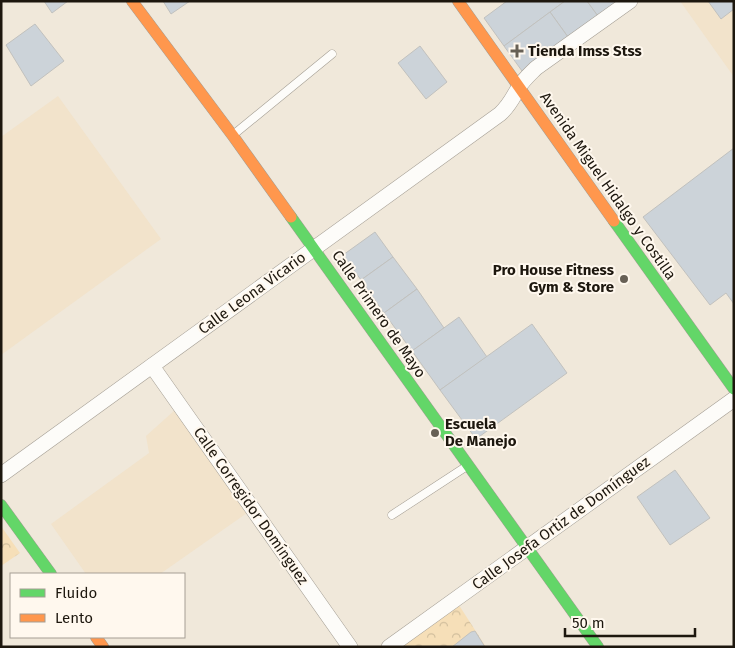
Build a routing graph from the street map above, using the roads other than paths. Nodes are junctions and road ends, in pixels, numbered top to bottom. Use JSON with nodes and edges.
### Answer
{"nodes":[{"id":1,"x":132,"y":1,"type":"edge"},
{"id":2,"x":458,"y":1,"type":"edge"},
{"id":3,"x":630,"y":1,"type":"edge"},
{"id":4,"x":332,"y":54,"type":"dead end"},
{"id":5,"x":519,"y":86,"type":"junction"},
{"id":6,"x":233,"y":136,"type":"junction"},
{"id":7,"x":314,"y":248,"type":"junction"},
{"id":8,"x":152,"y":366,"type":"junction"},
{"id":9,"x":734,"y":389,"type":"edge"},
{"id":10,"x":734,"y":399,"type":"edge"},
{"id":11,"x":468,"y":465,"type":"junction"},
{"id":12,"x":1,"y":475,"type":"edge"},
{"id":13,"x":1,"y":505,"type":"edge"},
{"id":14,"x":392,"y":515,"type":"dead end"},
{"id":15,"x":527,"y":547,"type":"junction"},
{"id":16,"x":50,"y":573,"type":"edge"},
{"id":17,"x":350,"y":647,"type":"edge"},
{"id":18,"x":389,"y":647,"type":"edge"},
{"id":19,"x":598,"y":647,"type":"edge"}],
"edges":[{"from":1,"to":6,"type":"main road","name":"Calle Primero de Mayo"},
{"from":2,"to":5,"type":"main road","name":"Avenida Miguel Hidalgo y Costilla"},
{"from":3,"to":5,"type":"street","name":"Calle Leona Vicario"},
{"from":4,"to":6,"type":"lane"},
{"from":5,"to":7,"type":"street","name":"Calle Leona Vicario"},
{"from":5,"to":9,"type":"main road","name":"Avenida Miguel Hidalgo y Costilla"},
{"from":6,"to":7,"type":"main road","name":"Calle Primero de Mayo"},
{"from":7,"to":8,"type":"street","name":"Calle Leona Vicario"},
{"from":7,"to":11,"type":"main road","name":"Calle Primero de Mayo"},
{"from":8,"to":12,"type":"street","name":"Calle Leona Vicario"},
{"from":8,"to":17,"type":"street","name":"Calle Corregidor Domínguez"},
{"from":10,"to":15,"type":"street","name":"Calle Josefa Ortiz de Domínguez"},
{"from":11,"to":14,"type":"lane"},
{"from":11,"to":15,"type":"main road","name":"Calle Primero de Mayo"},
{"from":13,"to":16,"type":"main road"},
{"from":15,"to":18,"type":"street","name":"Calle Josefa Ortiz de Domínguez"},
{"from":15,"to":19,"type":"main road","name":"Calle Primero de Mayo"}]}
